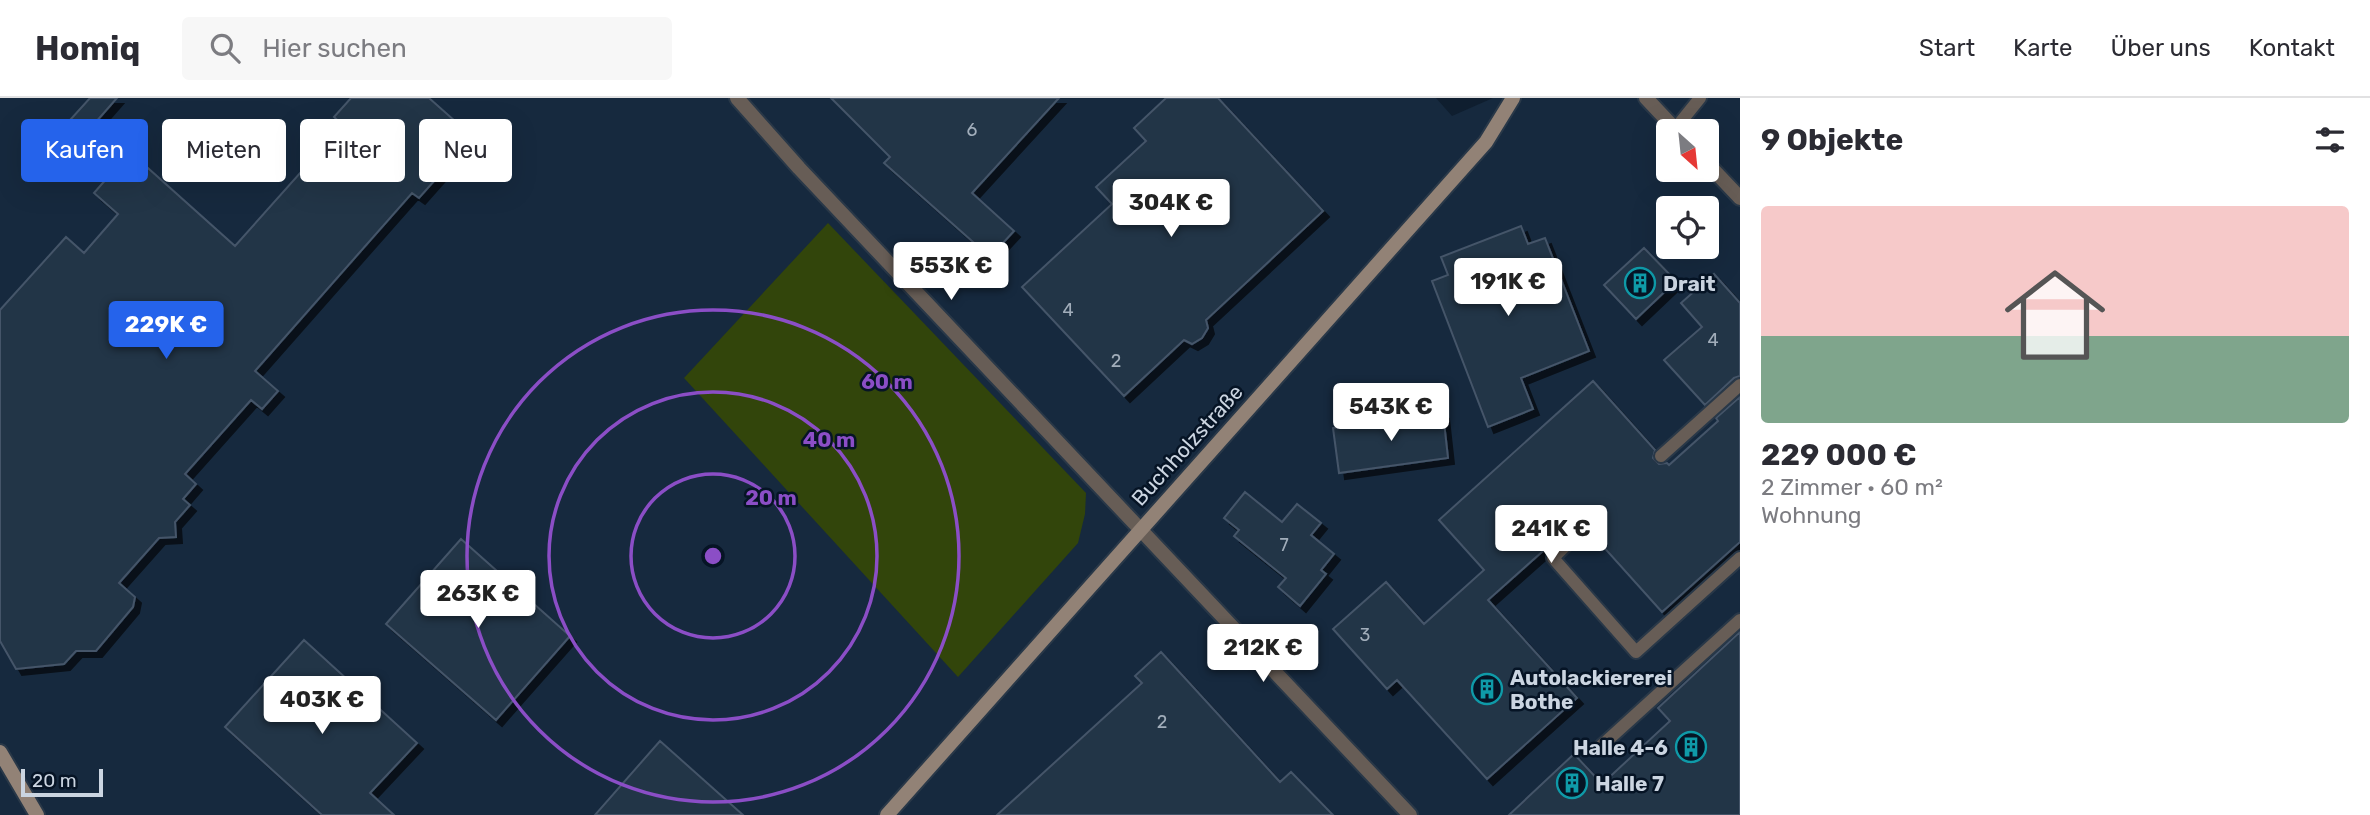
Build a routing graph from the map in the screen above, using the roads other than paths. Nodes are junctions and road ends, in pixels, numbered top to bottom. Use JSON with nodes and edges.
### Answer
{"nodes":[{"id":1,"x":737,"y":98,"type":"edge"},
{"id":2,"x":1514,"y":98,"type":"edge"},
{"id":3,"x":1646,"y":98,"type":"edge"},
{"id":4,"x":1700,"y":98,"type":"edge"},
{"id":5,"x":1666,"y":119,"type":"edge"},
{"id":6,"x":1684,"y":119,"type":"edge"},
{"id":7,"x":1719,"y":176,"type":"edge"},
{"id":8,"x":1740,"y":198,"type":"edge"},
{"id":9,"x":1740,"y":385,"type":"edge"},
{"id":10,"x":1661,"y":456,"type":"dead end"},
{"id":11,"x":1586,"y":527,"type":"dead end"},
{"id":12,"x":1142,"y":528,"type":"junction"},
{"id":13,"x":1740,"y":558,"type":"edge"},
{"id":14,"x":1740,"y":620,"type":"edge"},
{"id":15,"x":1599,"y":748,"type":"dead end"},
{"id":16,"x":0,"y":752,"type":"edge"},
{"id":17,"x":37,"y":815,"type":"edge"},
{"id":18,"x":887,"y":815,"type":"edge"},
{"id":19,"x":1410,"y":815,"type":"edge"}],
"edges":[{"from":1,"to":12,"type":"street"},
{"from":2,"to":12,"type":"street","name":"Buchholzstraße"},
{"from":3,"to":5,"type":"street"},
{"from":4,"to":6,"type":"lane"},
{"from":7,"to":8,"type":"street"},
{"from":9,"to":10,"type":"lane"},
{"from":11,"to":13,"type":"lane"},
{"from":12,"to":18,"type":"street","name":"Buchholzstraße"},
{"from":12,"to":19,"type":"street"},
{"from":14,"to":15,"type":"lane"},
{"from":16,"to":17,"type":"street"}]}
